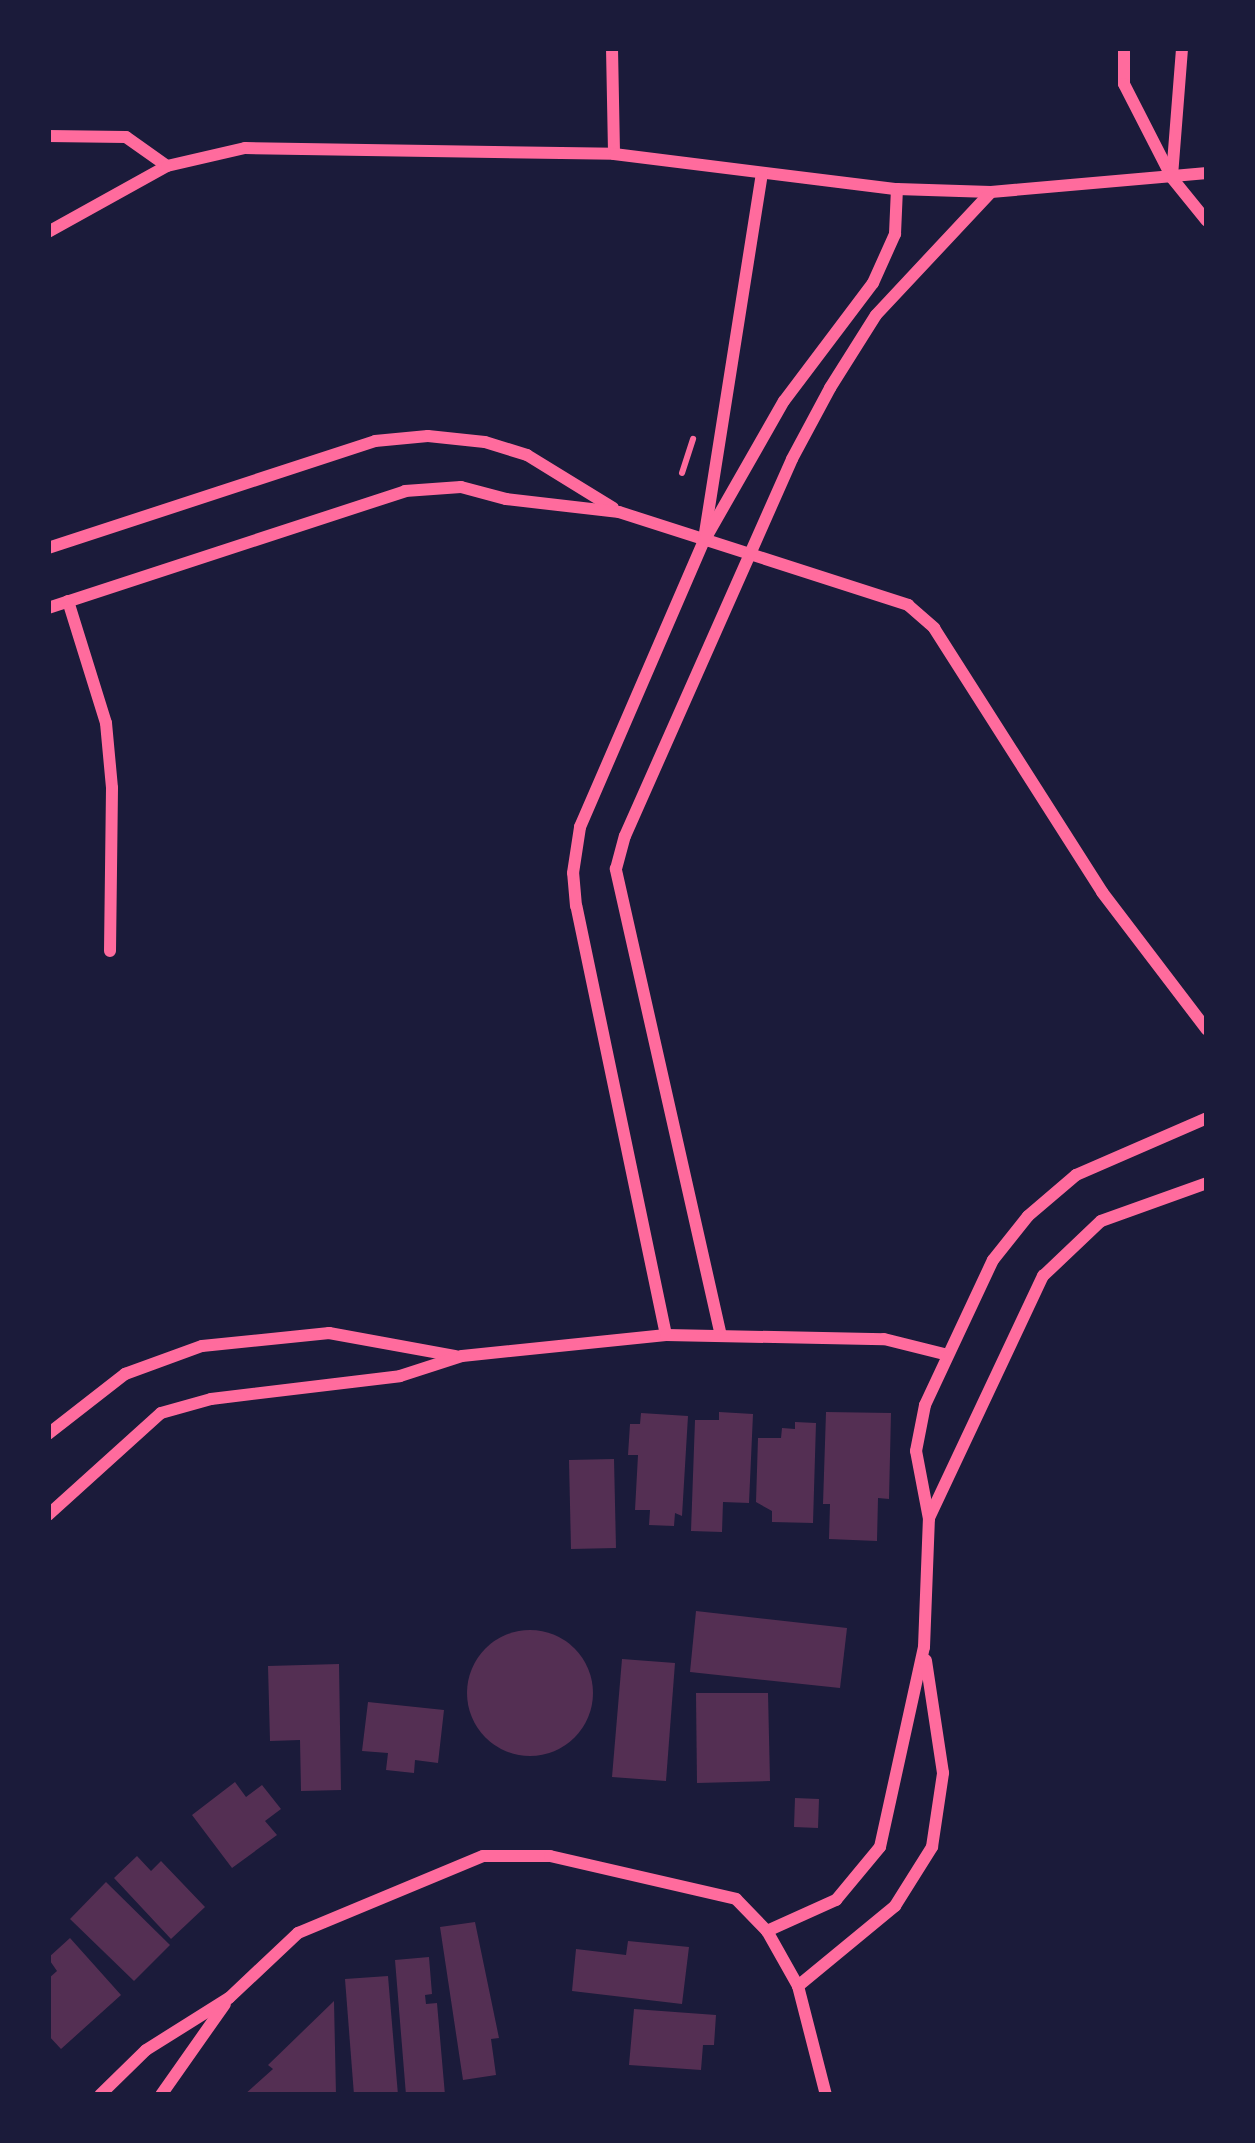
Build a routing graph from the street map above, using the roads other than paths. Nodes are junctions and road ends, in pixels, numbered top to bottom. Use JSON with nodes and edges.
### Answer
{"nodes":[{"id":1,"x":612,"y":48,"type":"edge"},
{"id":2,"x":1124,"y":48,"type":"edge"},
{"id":3,"x":1182,"y":48,"type":"edge"},
{"id":4,"x":48,"y":136,"type":"edge"},
{"id":5,"x":614,"y":154,"type":"junction"},
{"id":6,"x":167,"y":166,"type":"junction"},
{"id":7,"x":762,"y":173,"type":"junction"},
{"id":8,"x":1207,"y":173,"type":"edge"},
{"id":9,"x":1172,"y":178,"type":"junction"},
{"id":10,"x":897,"y":189,"type":"junction"},
{"id":11,"x":991,"y":192,"type":"junction"},
{"id":12,"x":1207,"y":221,"type":"edge"},
{"id":13,"x":48,"y":232,"type":"edge"},
{"id":14,"x":619,"y":512,"type":"junction"},
{"id":15,"x":704,"y":541,"type":"junction"},
{"id":16,"x":48,"y":548,"type":"edge"},
{"id":17,"x":750,"y":557,"type":"junction"},
{"id":18,"x":68,"y":601,"type":"junction"},
{"id":19,"x":48,"y":608,"type":"edge"},
{"id":20,"x":110,"y":951,"type":"dead end"},
{"id":21,"x":1207,"y":1030,"type":"edge"},
{"id":22,"x":1207,"y":1118,"type":"edge"},
{"id":23,"x":1207,"y":1183,"type":"edge"},
{"id":24,"x":667,"y":1335,"type":"junction"},
{"id":25,"x":721,"y":1336,"type":"junction"},
{"id":26,"x":944,"y":1354,"type":"junction"},
{"id":27,"x":462,"y":1357,"type":"junction"},
{"id":28,"x":48,"y":1434,"type":"edge"},
{"id":29,"x":48,"y":1514,"type":"edge"},
{"id":30,"x":929,"y":1520,"type":"junction"},
{"id":31,"x":924,"y":1647,"type":"junction"},
{"id":32,"x":767,"y":1931,"type":"junction"},
{"id":33,"x":798,"y":1986,"type":"junction"},
{"id":34,"x":229,"y":1998,"type":"junction"},
{"id":35,"x":100,"y":2095,"type":"edge"},
{"id":36,"x":160,"y":2095,"type":"edge"},
{"id":37,"x":826,"y":2095,"type":"edge"}],
"edges":[{"from":1,"to":5,"type":"street"},
{"from":2,"to":9,"type":"street"},
{"from":3,"to":9,"type":"street"},
{"from":4,"to":6,"type":"street"},
{"from":5,"to":6,"type":"street"},
{"from":5,"to":7,"type":"street"},
{"from":6,"to":13,"type":"street"},
{"from":7,"to":10,"type":"street"},
{"from":7,"to":15,"type":"street"},
{"from":8,"to":9,"type":"street"},
{"from":9,"to":11,"type":"street"},
{"from":9,"to":12,"type":"street"},
{"from":10,"to":11,"type":"street"},
{"from":10,"to":15,"type":"street"},
{"from":11,"to":17,"type":"street"},
{"from":14,"to":15,"type":"street"},
{"from":14,"to":16,"type":"street"},
{"from":14,"to":18,"type":"street"},
{"from":15,"to":17,"type":"street"},
{"from":15,"to":24,"type":"street"},
{"from":17,"to":21,"type":"street"},
{"from":17,"to":25,"type":"street"},
{"from":18,"to":19,"type":"street"},
{"from":18,"to":20,"type":"street"},
{"from":22,"to":26,"type":"street"},
{"from":23,"to":30,"type":"street"},
{"from":24,"to":25,"type":"street"},
{"from":24,"to":27,"type":"street"},
{"from":25,"to":26,"type":"street"},
{"from":26,"to":30,"type":"street"},
{"from":27,"to":28,"type":"street"},
{"from":27,"to":29,"type":"street"},
{"from":30,"to":31,"type":"street"},
{"from":31,"to":32,"type":"street"},
{"from":31,"to":33,"type":"street"},
{"from":32,"to":33,"type":"street"},
{"from":32,"to":34,"type":"street"},
{"from":33,"to":37,"type":"street"},
{"from":34,"to":35,"type":"street"},
{"from":34,"to":36,"type":"street"}]}
